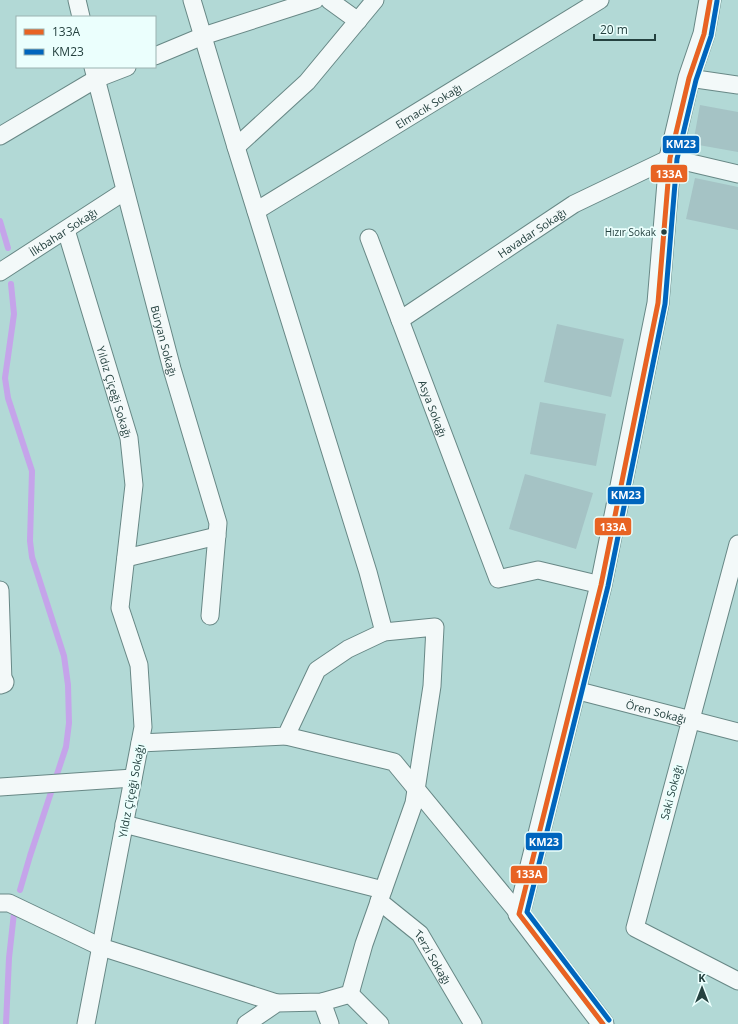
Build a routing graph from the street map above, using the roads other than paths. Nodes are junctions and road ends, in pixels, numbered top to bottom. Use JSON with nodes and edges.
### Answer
{"nodes":[{"id":1,"x":77,"y":0,"type":"edge"},
{"id":2,"x":192,"y":0,"type":"edge"},
{"id":3,"x":315,"y":0,"type":"edge"},
{"id":4,"x":329,"y":0,"type":"edge"},
{"id":5,"x":375,"y":0,"type":"edge"},
{"id":6,"x":600,"y":0,"type":"edge"},
{"id":7,"x":710,"y":0,"type":"edge"},
{"id":8,"x":81,"y":16,"type":"edge"},
{"id":9,"x":358,"y":21,"type":"junction"},
{"id":10,"x":203,"y":36,"type":"junction"},
{"id":11,"x":156,"y":56,"type":"edge"},
{"id":12,"x":122,"y":68,"type":"edge"},
{"id":13,"x":95,"y":73,"type":"edge"},
{"id":14,"x":689,"y":78,"type":"junction"},
{"id":15,"x":738,"y":86,"type":"edge"},
{"id":16,"x":0,"y":136,"type":"edge"},
{"id":17,"x":236,"y":147,"type":"junction"},
{"id":18,"x":670,"y":158,"type":"junction"},
{"id":19,"x":738,"y":174,"type":"edge"},
{"id":20,"x":126,"y":191,"type":"junction"},
{"id":21,"x":256,"y":211,"type":"junction"},
{"id":22,"x":66,"y":230,"type":"junction"},
{"id":23,"x":369,"y":238,"type":"dead end"},
{"id":24,"x":0,"y":272,"type":"edge"},
{"id":25,"x":400,"y":320,"type":"junction"},
{"id":26,"x":217,"y":536,"type":"junction"},
{"id":27,"x":738,"y":544,"type":"edge"},
{"id":28,"x":126,"y":558,"type":"junction"},
{"id":29,"x":600,"y":585,"type":"junction"},
{"id":30,"x":0,"y":590,"type":"edge"},
{"id":31,"x":210,"y":616,"type":"dead end"},
{"id":32,"x":384,"y":632,"type":"junction"},
{"id":33,"x":2,"y":683,"type":"edge"},
{"id":34,"x":575,"y":690,"type":"junction"},
{"id":35,"x":691,"y":720,"type":"junction"},
{"id":36,"x":738,"y":732,"type":"edge"},
{"id":37,"x":286,"y":736,"type":"junction"},
{"id":38,"x":140,"y":743,"type":"junction"},
{"id":39,"x":133,"y":778,"type":"junction"},
{"id":40,"x":0,"y":787,"type":"edge"},
{"id":41,"x":416,"y":789,"type":"junction"},
{"id":42,"x":124,"y":824,"type":"junction"},
{"id":43,"x":381,"y":895,"type":"junction"},
{"id":44,"x":0,"y":903,"type":"edge"},
{"id":45,"x":519,"y":914,"type":"junction"},
{"id":46,"x":101,"y":946,"type":"junction"},
{"id":47,"x":738,"y":980,"type":"edge"},
{"id":48,"x":350,"y":994,"type":"junction"},
{"id":49,"x":322,"y":1002,"type":"junction"},
{"id":50,"x":277,"y":1003,"type":"junction"},
{"id":51,"x":86,"y":1024,"type":"edge"},
{"id":52,"x":246,"y":1024,"type":"edge"},
{"id":53,"x":330,"y":1024,"type":"edge"},
{"id":54,"x":380,"y":1024,"type":"edge"},
{"id":55,"x":473,"y":1024,"type":"edge"},
{"id":56,"x":603,"y":1024,"type":"edge"}],
"edges":[{"from":1,"to":8,"type":"street"},
{"from":2,"to":10,"type":"street"},
{"from":3,"to":10,"type":"street"},
{"from":4,"to":9,"type":"street"},
{"from":5,"to":9,"type":"street"},
{"from":6,"to":21,"type":"street","name":"Elmacık Sokağı"},
{"from":7,"to":14,"type":"street"},
{"from":9,"to":17,"type":"street"},
{"from":10,"to":11,"type":"street"},
{"from":10,"to":17,"type":"street"},
{"from":12,"to":13,"type":"street"},
{"from":13,"to":16,"type":"street"},
{"from":13,"to":20,"type":"street","name":"Büryan Sokağı"},
{"from":14,"to":15,"type":"street"},
{"from":14,"to":18,"type":"street"},
{"from":17,"to":21,"type":"street"},
{"from":18,"to":19,"type":"street"},
{"from":18,"to":25,"type":"street","name":"Havadar Sokağı"},
{"from":18,"to":29,"type":"street"},
{"from":20,"to":22,"type":"street","name":"İlkbahar Sokağı"},
{"from":20,"to":26,"type":"street","name":"Büryan Sokağı"},
{"from":21,"to":32,"type":"street"},
{"from":22,"to":24,"type":"street","name":"İlkbahar Sokağı"},
{"from":22,"to":28,"type":"street","name":"Yıldız Çiçeği Sokağı"},
{"from":23,"to":25,"type":"street","name":"Asya Sokağı"},
{"from":25,"to":29,"type":"street","name":"Asya Sokağı"},
{"from":26,"to":28,"type":"street"},
{"from":26,"to":31,"type":"street","name":"Büryan Sokağı"},
{"from":27,"to":35,"type":"street","name":"Saki Sokağı"},
{"from":28,"to":38,"type":"street","name":"Yıldız Çiçeği Sokağı"},
{"from":29,"to":34,"type":"street"},
{"from":30,"to":33,"type":"street"},
{"from":32,"to":37,"type":"street"},
{"from":32,"to":41,"type":"street"},
{"from":34,"to":35,"type":"street","name":"Ören Sokağı"},
{"from":34,"to":45,"type":"street"},
{"from":35,"to":36,"type":"street","name":"Ören Sokağı"},
{"from":35,"to":47,"type":"street","name":"Saki Sokağı"},
{"from":37,"to":38,"type":"street"},
{"from":37,"to":41,"type":"street"},
{"from":38,"to":39,"type":"street","name":"Yıldız Çiçeği Sokağı"},
{"from":39,"to":40,"type":"street"},
{"from":39,"to":42,"type":"street","name":"Yıldız Çiçeği Sokağı"},
{"from":41,"to":43,"type":"street"},
{"from":41,"to":45,"type":"street"},
{"from":42,"to":43,"type":"street"},
{"from":42,"to":46,"type":"street","name":"Yıldız Çiçeği Sokağı"},
{"from":43,"to":48,"type":"street"},
{"from":43,"to":55,"type":"street","name":"Terzi Sokağı"},
{"from":44,"to":46,"type":"street"},
{"from":45,"to":56,"type":"street"},
{"from":46,"to":50,"type":"street"},
{"from":46,"to":51,"type":"street","name":"Yıldız Çiçeği Sokağı"},
{"from":48,"to":49,"type":"street"},
{"from":48,"to":54,"type":"street"},
{"from":49,"to":50,"type":"street"},
{"from":49,"to":53,"type":"street"},
{"from":50,"to":52,"type":"street"}]}
